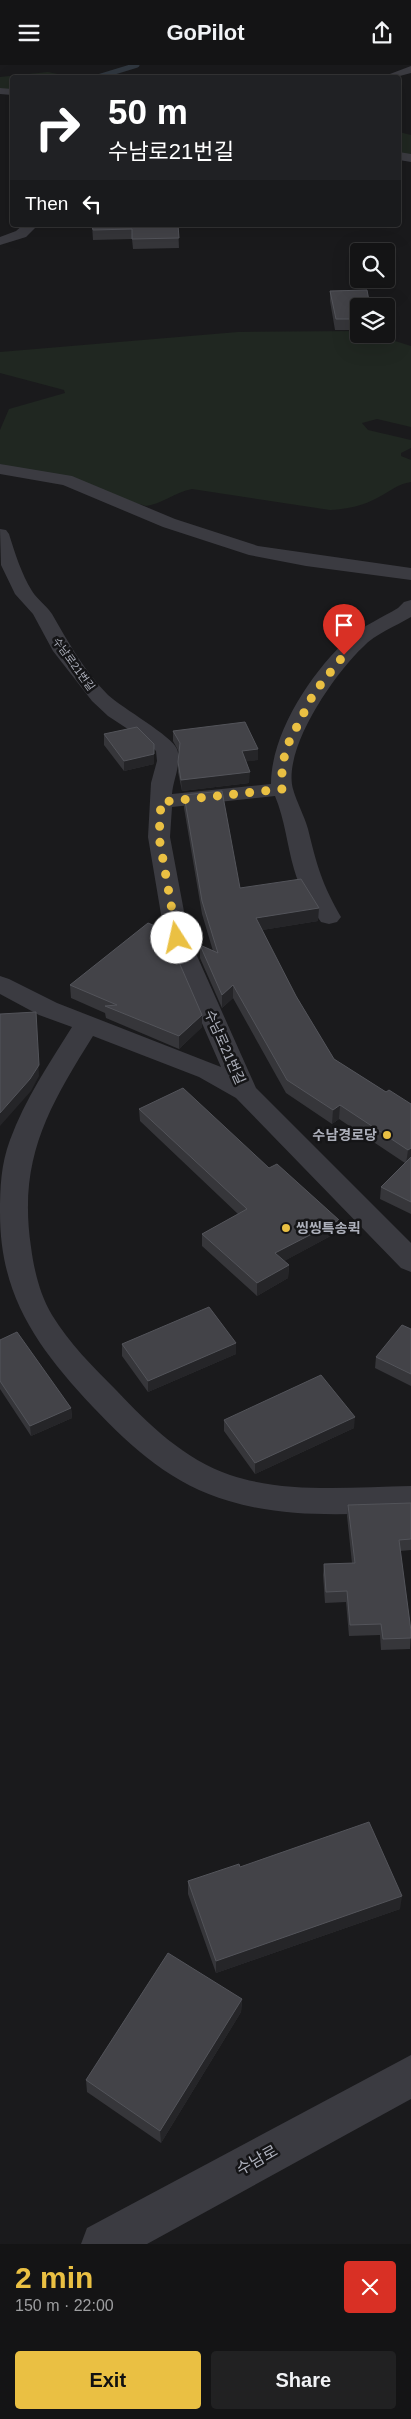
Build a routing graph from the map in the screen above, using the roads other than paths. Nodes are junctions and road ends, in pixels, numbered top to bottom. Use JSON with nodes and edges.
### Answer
{"nodes":[{"id":1,"x":407,"y":70,"type":"edge"},
{"id":2,"x":393,"y":75,"type":"edge"},
{"id":3,"x":29,"y":227,"type":"edge"},
{"id":4,"x":0,"y":241,"type":"edge"},
{"id":5,"x":0,"y":469,"type":"edge"},
{"id":6,"x":0,"y":534,"type":"edge"},
{"id":7,"x":411,"y":574,"type":"edge"},
{"id":8,"x":411,"y":606,"type":"edge"},
{"id":9,"x":282,"y":789,"type":"junction"},
{"id":10,"x":161,"y":802,"type":"junction"},
{"id":11,"x":329,"y":917,"type":"dead end"},
{"id":12,"x":0,"y":983,"type":"edge"},
{"id":13,"x":87,"y":1024,"type":"junction"},
{"id":14,"x":245,"y":1093,"type":"junction"},
{"id":15,"x":379,"y":1229,"type":"junction"},
{"id":16,"x":411,"y":1240,"type":"edge"},
{"id":17,"x":411,"y":1261,"type":"edge"},
{"id":18,"x":411,"y":1499,"type":"edge"},
{"id":19,"x":411,"y":2076,"type":"edge"},
{"id":20,"x":103,"y":2244,"type":"edge"}],
"edges":[{"from":1,"to":2,"type":"street"},
{"from":3,"to":4,"type":"street"},
{"from":5,"to":7,"type":"street"},
{"from":6,"to":10,"type":"street","name":"수남로21번길"},
{"from":8,"to":9,"type":"street"},
{"from":9,"to":10,"type":"street"},
{"from":9,"to":11,"type":"street"},
{"from":10,"to":14,"type":"street","name":"수남로21번길"},
{"from":12,"to":13,"type":"street"},
{"from":13,"to":14,"type":"street"},
{"from":13,"to":18,"type":"street"},
{"from":14,"to":15,"type":"street","name":"수남로21번길"},
{"from":15,"to":16,"type":"street"},
{"from":15,"to":17,"type":"street","name":"수남로21번길"},
{"from":19,"to":20,"type":"street","name":"수남로"}]}
